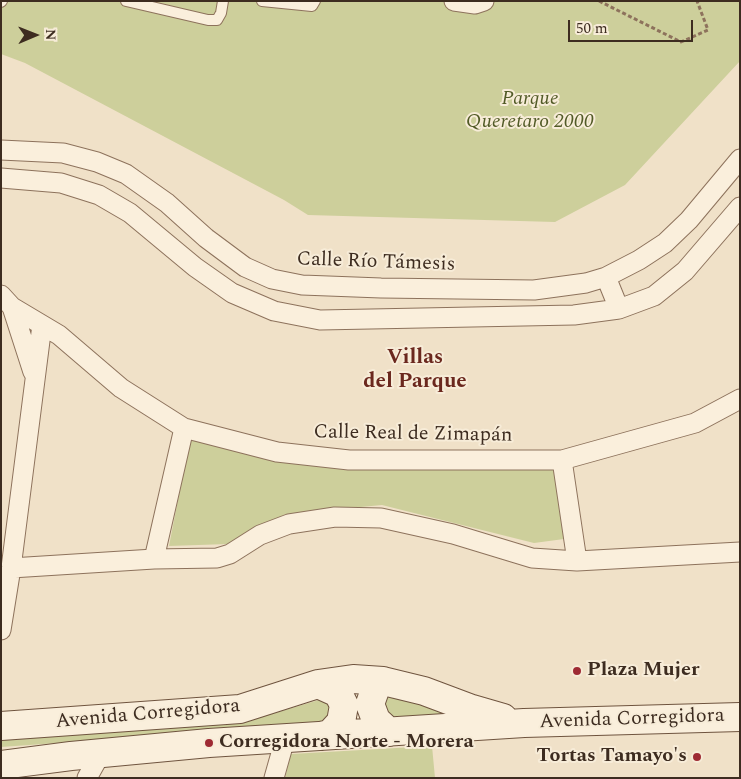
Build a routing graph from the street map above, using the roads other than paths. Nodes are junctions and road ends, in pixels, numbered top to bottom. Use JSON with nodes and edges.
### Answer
{"nodes":[{"id":1,"x":126,"y":1,"type":"edge"},
{"id":2,"x":223,"y":1,"type":"edge"},
{"id":3,"x":262,"y":1,"type":"edge"},
{"id":4,"x":315,"y":1,"type":"edge"},
{"id":5,"x":454,"y":1,"type":"edge"},
{"id":6,"x":484,"y":1,"type":"edge"},
{"id":7,"x":1,"y":150,"type":"edge"},
{"id":8,"x":740,"y":159,"type":"edge"},
{"id":9,"x":1,"y":178,"type":"edge"},
{"id":10,"x":740,"y":207,"type":"edge"},
{"id":11,"x":606,"y":277,"type":"junction"},
{"id":12,"x":381,"y":288,"type":"junction"},
{"id":13,"x":6,"y":301,"type":"edge"},
{"id":14,"x":619,"y":308,"type":"junction"},
{"id":15,"x":385,"y":320,"type":"junction"},
{"id":16,"x":42,"y":325,"type":"junction"},
{"id":17,"x":34,"y":376,"type":"junction"},
{"id":18,"x":740,"y":399,"type":"edge"},
{"id":19,"x":184,"y":428,"type":"junction"},
{"id":20,"x":562,"y":460,"type":"junction"},
{"id":21,"x":740,"y":552,"type":"edge"},
{"id":22,"x":154,"y":559,"type":"junction"},
{"id":23,"x":577,"y":561,"type":"junction"},
{"id":24,"x":11,"y":568,"type":"junction"},
{"id":25,"x":1,"y":630,"type":"edge"},
{"id":26,"x":383,"y":681,"type":"junction"},
{"id":27,"x":318,"y":684,"type":"junction"},
{"id":28,"x":424,"y":691,"type":"junction"},
{"id":29,"x":740,"y":717,"type":"edge"},
{"id":30,"x":524,"y":723,"type":"junction"},
{"id":31,"x":1,"y":726,"type":"edge"},
{"id":32,"x":418,"y":730,"type":"junction"},
{"id":33,"x":388,"y":732,"type":"junction"},
{"id":34,"x":321,"y":736,"type":"junction"},
{"id":35,"x":285,"y":739,"type":"junction"},
{"id":36,"x":101,"y":753,"type":"junction"},
{"id":37,"x":1,"y":765,"type":"edge"},
{"id":38,"x":86,"y":778,"type":"edge"},
{"id":39,"x":274,"y":778,"type":"edge"}],
"edges":[{"from":1,"to":2,"type":"lane"},
{"from":3,"to":4,"type":"lane"},
{"from":5,"to":6,"type":"street"},
{"from":7,"to":12,"type":"street","name":"Calle Río Támesis"},
{"from":8,"to":11,"type":"street","name":"Calle Río Támesis"},
{"from":9,"to":15,"type":"street"},
{"from":10,"to":14,"type":"street"},
{"from":11,"to":12,"type":"street","name":"Calle Río Támesis"},
{"from":11,"to":14,"type":"street"},
{"from":12,"to":15,"type":"street"},
{"from":13,"to":16,"type":"street","name":"Calle Real de Zimapán"},
{"from":13,"to":17,"type":"street"},
{"from":14,"to":15,"type":"street"},
{"from":16,"to":17,"type":"street"},
{"from":16,"to":19,"type":"street","name":"Calle Real de Zimapán"},
{"from":17,"to":24,"type":"street"},
{"from":18,"to":20,"type":"street","name":"Calle Real de Zimapán"},
{"from":19,"to":20,"type":"street","name":"Calle Real de Zimapán"},
{"from":19,"to":22,"type":"street"},
{"from":20,"to":23,"type":"street"},
{"from":21,"to":23,"type":"street"},
{"from":22,"to":23,"type":"street"},
{"from":22,"to":24,"type":"street"},
{"from":24,"to":25,"type":"street"},
{"from":26,"to":27,"type":"main road","name":"Avenida Corregidora"},
{"from":26,"to":28,"type":"main road","name":"Avenida Corregidora"},
{"from":26,"to":33,"type":"main road"},
{"from":27,"to":31,"type":"main road","name":"Avenida Corregidora"},
{"from":27,"to":34,"type":"main road"},
{"from":28,"to":30,"type":"main road","name":"Avenida Corregidora"},
{"from":28,"to":32,"type":"main road"},
{"from":29,"to":30,"type":"main road","name":"Avenida Corregidora"},
{"from":30,"to":32,"type":"main road","name":"Avenida Corregidora"},
{"from":32,"to":33,"type":"main road","name":"Avenida Corregidora"},
{"from":33,"to":34,"type":"main road","name":"Avenida Corregidora"},
{"from":34,"to":35,"type":"main road","name":"Avenida Corregidora"},
{"from":35,"to":36,"type":"main road","name":"Avenida Corregidora"},
{"from":35,"to":39,"type":"street"},
{"from":36,"to":37,"type":"main road","name":"Avenida Corregidora"},
{"from":36,"to":38,"type":"street"}]}
